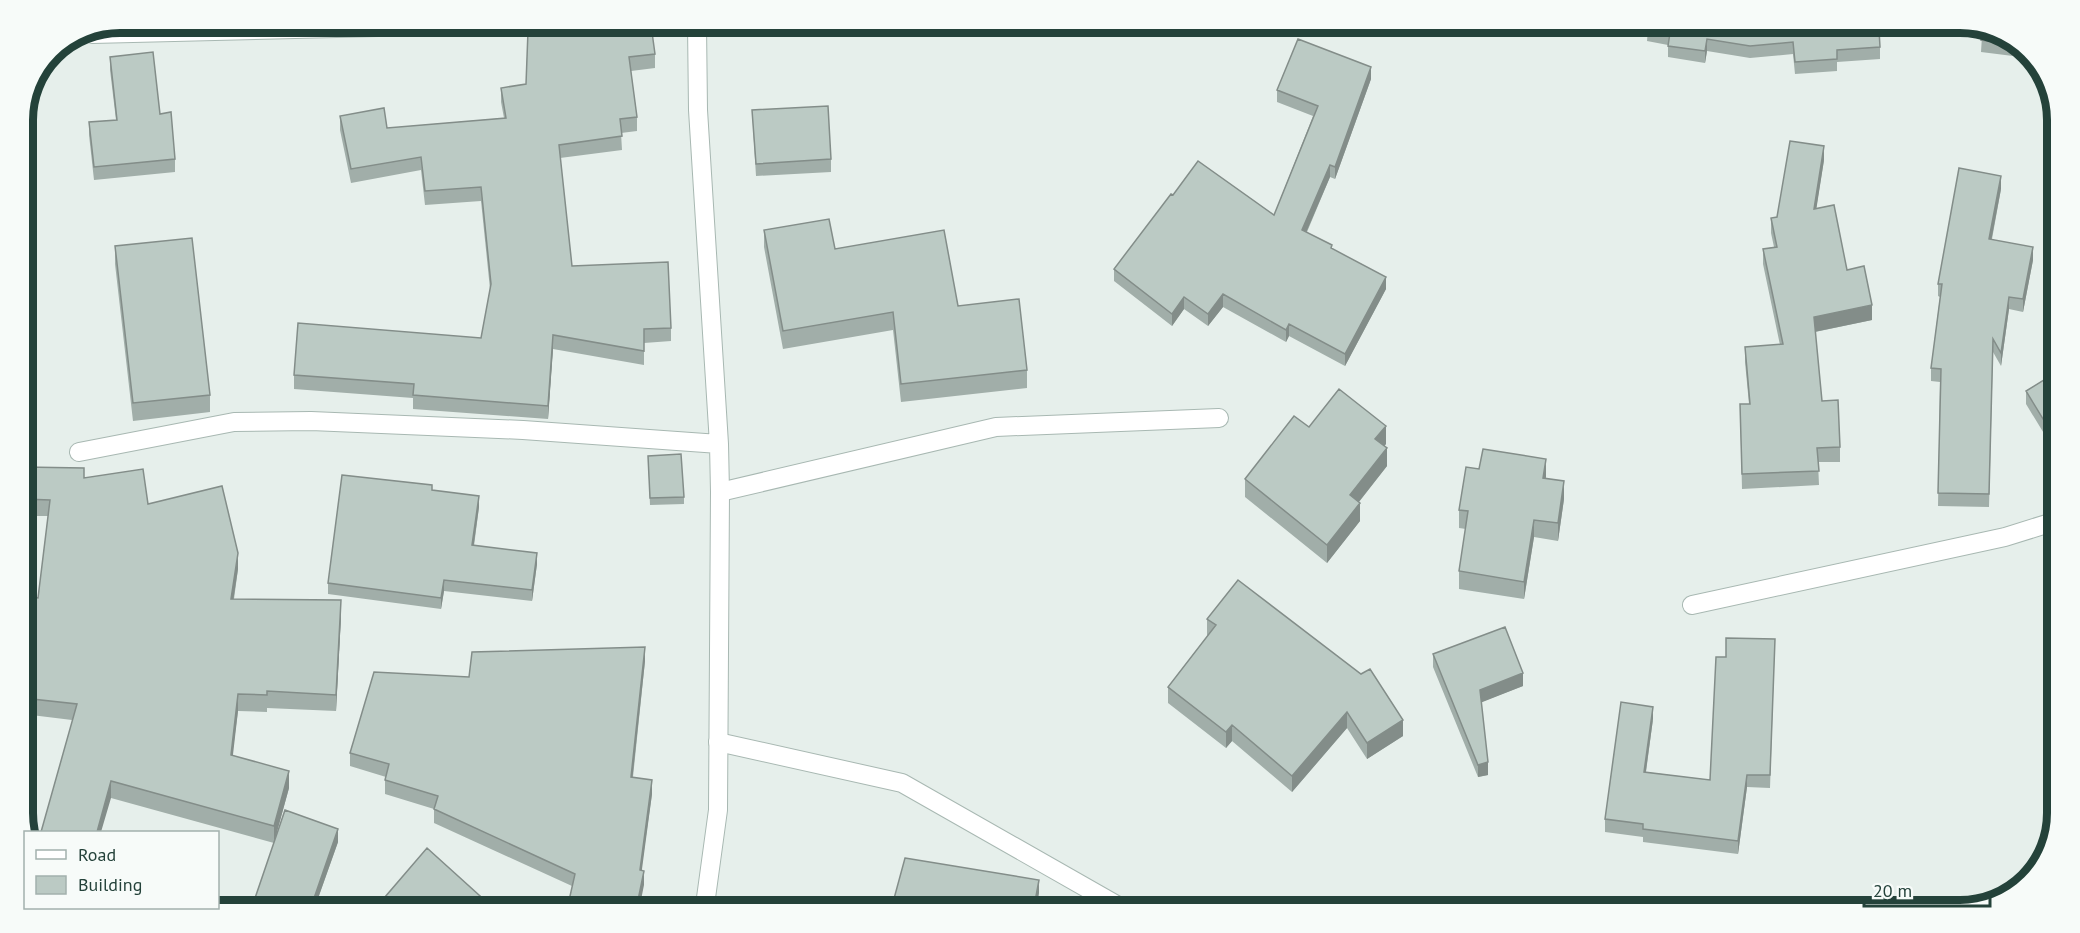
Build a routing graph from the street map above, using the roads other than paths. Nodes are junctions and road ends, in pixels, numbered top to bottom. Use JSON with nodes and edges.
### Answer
{"nodes":[{"id":1,"x":117,"y":33,"type":"edge"},
{"id":2,"x":133,"y":33,"type":"edge"},
{"id":3,"x":697,"y":33,"type":"edge"},
{"id":4,"x":1219,"y":418,"type":"dead end"},
{"id":5,"x":719,"y":444,"type":"junction"},
{"id":6,"x":79,"y":452,"type":"dead end"},
{"id":7,"x":720,"y":492,"type":"junction"},
{"id":8,"x":2047,"y":524,"type":"edge"},
{"id":9,"x":1692,"y":605,"type":"dead end"},
{"id":10,"x":718,"y":742,"type":"junction"},
{"id":11,"x":706,"y":900,"type":"edge"},
{"id":12,"x":1108,"y":900,"type":"edge"}],
"edges":[{"from":1,"to":2,"type":"street"},
{"from":3,"to":5,"type":"street"},
{"from":4,"to":7,"type":"street"},
{"from":5,"to":6,"type":"street"},
{"from":5,"to":7,"type":"street"},
{"from":7,"to":10,"type":"street"},
{"from":8,"to":9,"type":"street"},
{"from":10,"to":11,"type":"street"},
{"from":10,"to":12,"type":"street"}]}
